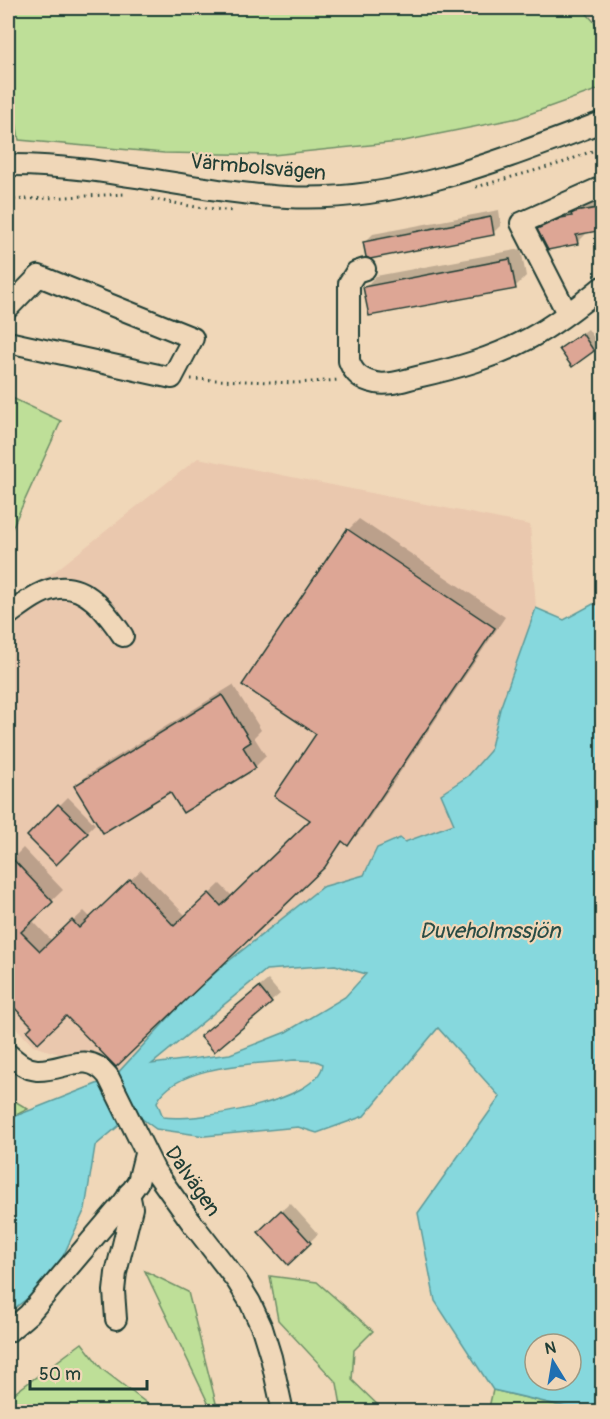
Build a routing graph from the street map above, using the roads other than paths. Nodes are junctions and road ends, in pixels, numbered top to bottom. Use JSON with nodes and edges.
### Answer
{"nodes":[{"id":1,"x":603,"y":122,"type":"edge"},
{"id":2,"x":8,"y":165,"type":"edge"},
{"id":3,"x":603,"y":187,"type":"edge"},
{"id":4,"x":365,"y":269,"type":"dead end"},
{"id":5,"x":603,"y":287,"type":"edge"},
{"id":6,"x":8,"y":308,"type":"edge"},
{"id":7,"x":567,"y":313,"type":"junction"},
{"id":8,"x":8,"y":342,"type":"edge"},
{"id":9,"x":8,"y":615,"type":"edge"},
{"id":10,"x":123,"y":636,"type":"dead end"},
{"id":11,"x":8,"y":1054,"type":"edge"},
{"id":12,"x":145,"y":1154,"type":"junction"},
{"id":13,"x":129,"y":1193,"type":"junction"},
{"id":14,"x":117,"y":1319,"type":"dead end"},
{"id":15,"x":8,"y":1332,"type":"edge"},
{"id":16,"x":283,"y":1412,"type":"edge"}],
"edges":[{"from":1,"to":2,"type":"street","name":"Värmbolsvägen"},
{"from":3,"to":7,"type":"street"},
{"from":4,"to":7,"type":"street"},
{"from":5,"to":7,"type":"street"},
{"from":6,"to":8,"type":"street"},
{"from":9,"to":10,"type":"street"},
{"from":11,"to":12,"type":"street","name":"Dalvägen"},
{"from":12,"to":13,"type":"street"},
{"from":12,"to":16,"type":"street","name":"Dalvägen"},
{"from":13,"to":14,"type":"street"},
{"from":13,"to":15,"type":"street"}]}
